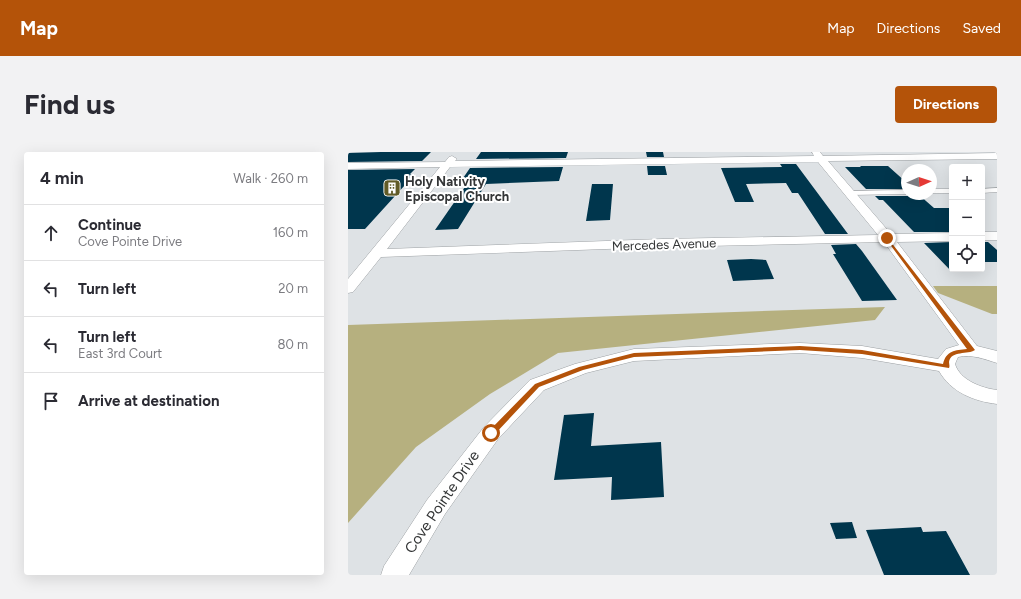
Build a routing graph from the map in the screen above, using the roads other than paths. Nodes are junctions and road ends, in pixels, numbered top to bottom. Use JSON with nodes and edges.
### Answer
{"nodes":[{"id":1,"x":458,"y":152,"type":"edge"},
{"id":2,"x":818,"y":155,"type":"edge"},
{"id":3,"x":997,"y":156,"type":"edge"},
{"id":4,"x":447,"y":165,"type":"junction"},
{"id":5,"x":348,"y":166,"type":"edge"},
{"id":6,"x":997,"y":190,"type":"edge"},
{"id":7,"x":949,"y":191,"type":"edge"},
{"id":8,"x":985,"y":191,"type":"edge"},
{"id":9,"x":901,"y":192,"type":"edge"},
{"id":10,"x":937,"y":192,"type":"edge"},
{"id":11,"x":849,"y":193,"type":"junction"},
{"id":12,"x":985,"y":236,"type":"edge"},
{"id":13,"x":997,"y":236,"type":"edge"},
{"id":14,"x":949,"y":237,"type":"edge"},
{"id":15,"x":887,"y":238,"type":"junction"},
{"id":16,"x":376,"y":253,"type":"junction"},
{"id":17,"x":348,"y":289,"type":"edge"},
{"id":18,"x":971,"y":350,"type":"junction"},
{"id":19,"x":997,"y":357,"type":"edge"},
{"id":20,"x":947,"y":366,"type":"junction"},
{"id":21,"x":997,"y":397,"type":"edge"},
{"id":22,"x":394,"y":575,"type":"edge"}],
"edges":[{"from":1,"to":4,"type":"street"},
{"from":2,"to":3,"type":"street"},
{"from":2,"to":4,"type":"street"},
{"from":2,"to":11,"type":"street"},
{"from":4,"to":5,"type":"street"},
{"from":4,"to":16,"type":"street"},
{"from":6,"to":8,"type":"lane"},
{"from":7,"to":10,"type":"lane"},
{"from":9,"to":11,"type":"lane"},
{"from":11,"to":15,"type":"street"},
{"from":12,"to":13,"type":"street"},
{"from":14,"to":15,"type":"street","name":"Mercedes Avenue"},
{"from":15,"to":16,"type":"street","name":"Mercedes Avenue"},
{"from":15,"to":18,"type":"street"},
{"from":16,"to":17,"type":"street"},
{"from":18,"to":19,"type":"street"},
{"from":18,"to":20,"type":"street"},
{"from":20,"to":21,"type":"street"},
{"from":20,"to":22,"type":"street","name":"Cove Pointe Drive"}]}
